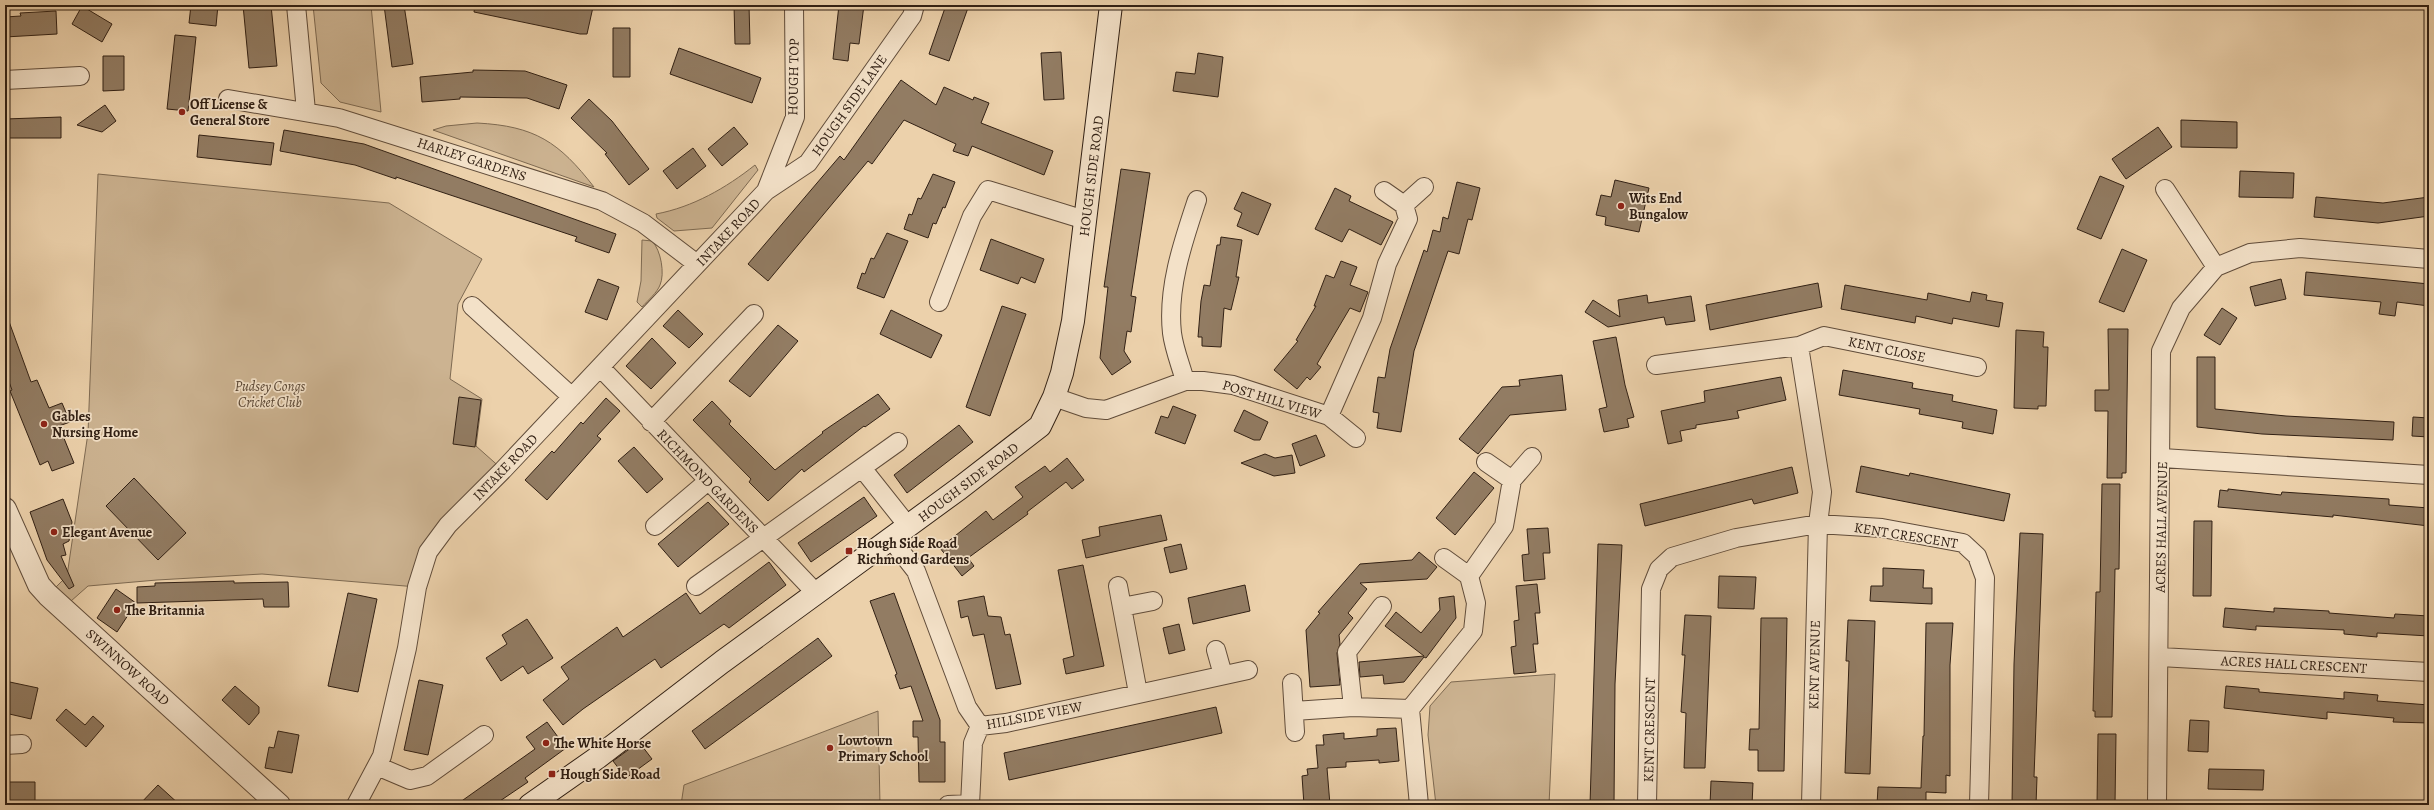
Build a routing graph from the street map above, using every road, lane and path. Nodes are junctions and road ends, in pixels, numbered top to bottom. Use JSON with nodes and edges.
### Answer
{"nodes":[{"id":1,"x":296,"y":5,"type":"edge"},
{"id":2,"x":794,"y":5,"type":"edge"},
{"id":3,"x":915,"y":5,"type":"edge"},
{"id":4,"x":1111,"y":5,"type":"edge"},
{"id":5,"x":80,"y":76,"type":"dead end"},
{"id":6,"x":5,"y":80,"type":"edge"},
{"id":7,"x":228,"y":99,"type":"dead end"},
{"id":8,"x":306,"y":111,"type":"junction"},
{"id":9,"x":1424,"y":187,"type":"dead end"},
{"id":10,"x":2165,"y":189,"type":"dead end"},
{"id":11,"x":766,"y":191,"type":"junction"},
{"id":12,"x":1384,"y":191,"type":"dead end"},
{"id":13,"x":1197,"y":200,"type":"dead end"},
{"id":14,"x":1404,"y":205,"type":"junction"},
{"id":15,"x":1085,"y":220,"type":"junction"},
{"id":16,"x":2429,"y":259,"type":"edge"},
{"id":17,"x":697,"y":264,"type":"junction"},
{"id":18,"x":2216,"y":267,"type":"junction"},
{"id":19,"x":939,"y":302,"type":"dead end"},
{"id":20,"x":472,"y":306,"type":"dead end"},
{"id":21,"x":754,"y":314,"type":"dead end"},
{"id":22,"x":1799,"y":346,"type":"junction"},
{"id":23,"x":1656,"y":365,"type":"dead end"},
{"id":24,"x":600,"y":367,"type":"junction"},
{"id":25,"x":1977,"y":368,"type":"dead end"},
{"id":26,"x":1185,"y":381,"type":"junction"},
{"id":27,"x":572,"y":397,"type":"junction"},
{"id":28,"x":1054,"y":397,"type":"junction"},
{"id":29,"x":1329,"y":416,"type":"junction"},
{"id":30,"x":651,"y":422,"type":"junction"},
{"id":31,"x":1356,"y":438,"type":"dead end"},
{"id":32,"x":898,"y":442,"type":"dead end"},
{"id":33,"x":1532,"y":456,"type":"dead end"},
{"id":34,"x":2162,"y":458,"type":"junction"},
{"id":35,"x":1486,"y":462,"type":"dead end"},
{"id":36,"x":862,"y":468,"type":"junction"},
{"id":37,"x":2429,"y":475,"type":"edge"},
{"id":38,"x":1512,"y":480,"type":"junction"},
{"id":39,"x":708,"y":481,"type":"junction"},
{"id":40,"x":5,"y":509,"type":"edge"},
{"id":41,"x":1818,"y":524,"type":"junction"},
{"id":42,"x":655,"y":526,"type":"dead end"},
{"id":43,"x":908,"y":526,"type":"junction"},
{"id":44,"x":763,"y":539,"type":"junction"},
{"id":45,"x":891,"y":539,"type":"junction"},
{"id":46,"x":1444,"y":558,"type":"dead end"},
{"id":47,"x":1469,"y":576,"type":"junction"},
{"id":48,"x":696,"y":586,"type":"dead end"},
{"id":49,"x":1118,"y":586,"type":"dead end"},
{"id":50,"x":816,"y":593,"type":"junction"},
{"id":51,"x":1153,"y":601,"type":"dead end"},
{"id":52,"x":1382,"y":606,"type":"dead end"},
{"id":53,"x":1122,"y":608,"type":"junction"},
{"id":54,"x":1216,"y":650,"type":"dead end"},
{"id":55,"x":2160,"y":657,"type":"junction"},
{"id":56,"x":1248,"y":670,"type":"dead end"},
{"id":57,"x":2429,"y":672,"type":"edge"},
{"id":58,"x":1223,"y":675,"type":"junction"},
{"id":59,"x":1292,"y":683,"type":"dead end"},
{"id":60,"x":1138,"y":693,"type":"junction"},
{"id":61,"x":1353,"y":707,"type":"junction"},
{"id":62,"x":1410,"y":709,"type":"junction"},
{"id":63,"x":1294,"y":711,"type":"junction"},
{"id":64,"x":980,"y":726,"type":"junction"},
{"id":65,"x":1295,"y":732,"type":"dead end"},
{"id":66,"x":484,"y":735,"type":"dead end"},
{"id":67,"x":377,"y":766,"type":"junction"},
{"id":68,"x":970,"y":804,"type":"edge"},
{"id":69,"x":279,"y":805,"type":"edge"},
{"id":70,"x":356,"y":805,"type":"edge"},
{"id":71,"x":530,"y":805,"type":"edge"},
{"id":72,"x":948,"y":805,"type":"edge"},
{"id":73,"x":1419,"y":805,"type":"edge"},
{"id":74,"x":1647,"y":805,"type":"edge"},
{"id":75,"x":1811,"y":805,"type":"edge"},
{"id":76,"x":1979,"y":805,"type":"edge"},
{"id":77,"x":2157,"y":805,"type":"edge"}],
"edges":[{"from":1,"to":8,"type":"street"},
{"from":2,"to":11,"type":"street","name":"HOUGH TOP"},
{"from":3,"to":11,"type":"street","name":"HOUGH SIDE LANE"},
{"from":4,"to":15,"type":"main road","name":"HOUGH SIDE ROAD"},
{"from":5,"to":6,"type":"street"},
{"from":7,"to":8,"type":"street","name":"HARLEY GARDENS"},
{"from":8,"to":17,"type":"street","name":"HARLEY GARDENS"},
{"from":9,"to":14,"type":"street"},
{"from":10,"to":18,"type":"street"},
{"from":11,"to":17,"type":"street","name":"INTAKE ROAD"},
{"from":12,"to":14,"type":"street"},
{"from":13,"to":26,"type":"street"},
{"from":14,"to":29,"type":"street","name":"POST HILL VIEW"},
{"from":15,"to":19,"type":"street"},
{"from":15,"to":28,"type":"main road","name":"HOUGH SIDE ROAD"},
{"from":16,"to":18,"type":"street","name":"ACRES HALL AVENUE"},
{"from":17,"to":24,"type":"street","name":"INTAKE ROAD"},
{"from":18,"to":34,"type":"street","name":"ACRES HALL AVENUE"},
{"from":20,"to":27,"type":"street"},
{"from":21,"to":30,"type":"street"},
{"from":22,"to":23,"type":"street","name":"KENT CLOSE"},
{"from":22,"to":25,"type":"street","name":"KENT CLOSE"},
{"from":22,"to":41,"type":"street"},
{"from":24,"to":27,"type":"street","name":"INTAKE ROAD"},
{"from":24,"to":30,"type":"street","name":"RICHMOND GARDENS"},
{"from":26,"to":28,"type":"street","name":"POST HILL VIEW"},
{"from":26,"to":29,"type":"street","name":"POST HILL VIEW"},
{"from":27,"to":67,"type":"street","name":"INTAKE ROAD"},
{"from":28,"to":43,"type":"main road","name":"HOUGH SIDE ROAD"},
{"from":29,"to":31,"type":"street","name":"POST HILL VIEW"},
{"from":30,"to":39,"type":"street","name":"RICHMOND GARDENS"},
{"from":32,"to":36,"type":"street"},
{"from":33,"to":38,"type":"street"},
{"from":34,"to":37,"type":"street"},
{"from":34,"to":55,"type":"street","name":"ACRES HALL AVENUE"},
{"from":35,"to":38,"type":"street"},
{"from":36,"to":43,"type":"street"},
{"from":36,"to":44,"type":"street"},
{"from":38,"to":47,"type":"street"},
{"from":39,"to":42,"type":"street"},
{"from":39,"to":44,"type":"street","name":"RICHMOND GARDENS"},
{"from":40,"to":69,"type":"main road","name":"SWINNOW ROAD"},
{"from":41,"to":74,"type":"street","name":"KENT CRESCENT"},
{"from":41,"to":75,"type":"street","name":"KENT AVENUE"},
{"from":41,"to":76,"type":"street","name":"KENT CRESCENT"},
{"from":43,"to":45,"type":"main road","name":"HOUGH SIDE ROAD"},
{"from":44,"to":48,"type":"street"},
{"from":44,"to":50,"type":"street","name":"RICHMOND GARDENS"},
{"from":45,"to":50,"type":"main road","name":"HOUGH SIDE ROAD"},
{"from":45,"to":64,"type":"street","name":"HILLSIDE VIEW"},
{"from":46,"to":47,"type":"street"},
{"from":47,"to":62,"type":"street"},
{"from":49,"to":53,"type":"street"},
{"from":50,"to":71,"type":"main road","name":"HOUGH SIDE ROAD"},
{"from":51,"to":53,"type":"street"},
{"from":52,"to":61,"type":"street"},
{"from":53,"to":60,"type":"street"},
{"from":54,"to":58,"type":"street"},
{"from":55,"to":57,"type":"street","name":"ACRES HALL CRESCENT"},
{"from":55,"to":77,"type":"street","name":"ACRES HALL AVENUE"},
{"from":56,"to":58,"type":"street","name":"HILLSIDE VIEW"},
{"from":58,"to":60,"type":"street","name":"HILLSIDE VIEW"},
{"from":59,"to":63,"type":"street"},
{"from":60,"to":64,"type":"street","name":"HILLSIDE VIEW"},
{"from":61,"to":62,"type":"street"},
{"from":61,"to":63,"type":"street"},
{"from":62,"to":73,"type":"street"},
{"from":63,"to":65,"type":"street"},
{"from":64,"to":68,"type":"street"},
{"from":66,"to":67,"type":"street"},
{"from":67,"to":70,"type":"street","name":"INTAKE ROAD"},
{"from":68,"to":72,"type":"street"}]}
